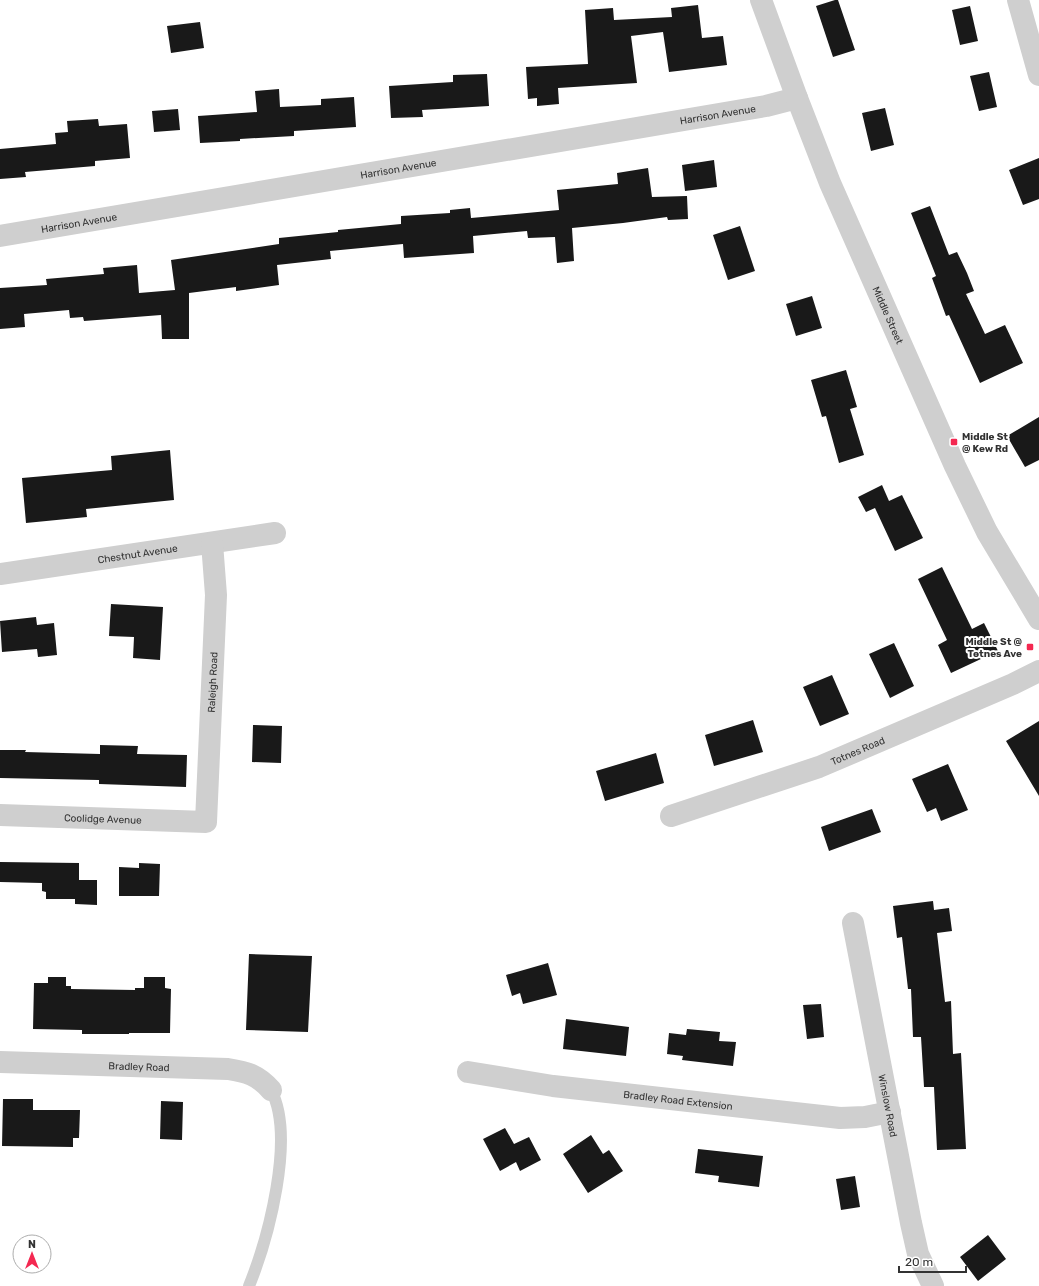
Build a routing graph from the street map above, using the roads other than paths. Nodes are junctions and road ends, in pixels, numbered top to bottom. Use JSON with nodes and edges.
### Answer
{"nodes":[{"id":1,"x":761,"y":0,"type":"edge"},
{"id":2,"x":1018,"y":0,"type":"edge"},
{"id":3,"x":1039,"y":75,"type":"edge"},
{"id":4,"x":797,"y":98,"type":"junction"},
{"id":5,"x":0,"y":236,"type":"edge"},
{"id":6,"x":275,"y":533,"type":"dead end"},
{"id":7,"x":212,"y":543,"type":"junction"},
{"id":8,"x":0,"y":574,"type":"edge"},
{"id":9,"x":1039,"y":619,"type":"edge"},
{"id":10,"x":1039,"y":671,"type":"edge"},
{"id":11,"x":0,"y":815,"type":"edge"},
{"id":12,"x":671,"y":816,"type":"dead end"},
{"id":13,"x":206,"y":822,"type":"joint"},
{"id":14,"x":853,"y":922,"type":"dead end"},
{"id":15,"x":0,"y":1062,"type":"edge"},
{"id":16,"x":468,"y":1072,"type":"dead end"},
{"id":17,"x":271,"y":1090,"type":"joint"},
{"id":18,"x":890,"y":1112,"type":"junction"},
{"id":19,"x":249,"y":1286,"type":"edge"},
{"id":20,"x":933,"y":1286,"type":"edge"}],
"edges":[{"from":1,"to":4,"type":"street","name":"Middle Street"},
{"from":2,"to":3,"type":"street"},
{"from":4,"to":5,"type":"street","name":"Harrison Avenue"},
{"from":4,"to":9,"type":"street","name":"Middle Street"},
{"from":6,"to":7,"type":"street","name":"Chestnut Avenue"},
{"from":7,"to":8,"type":"street","name":"Chestnut Avenue"},
{"from":7,"to":13,"type":"street","name":"Raleigh Road"},
{"from":10,"to":12,"type":"street","name":"Totnes Road"},
{"from":11,"to":13,"type":"street","name":"Coolidge Avenue"},
{"from":14,"to":18,"type":"street","name":"Winslow Road"},
{"from":15,"to":17,"type":"street","name":"Bradley Road"},
{"from":16,"to":18,"type":"street","name":"Bradley Road Extension"},
{"from":17,"to":19,"type":"lane"},
{"from":18,"to":20,"type":"street","name":"Winslow Road"}]}
